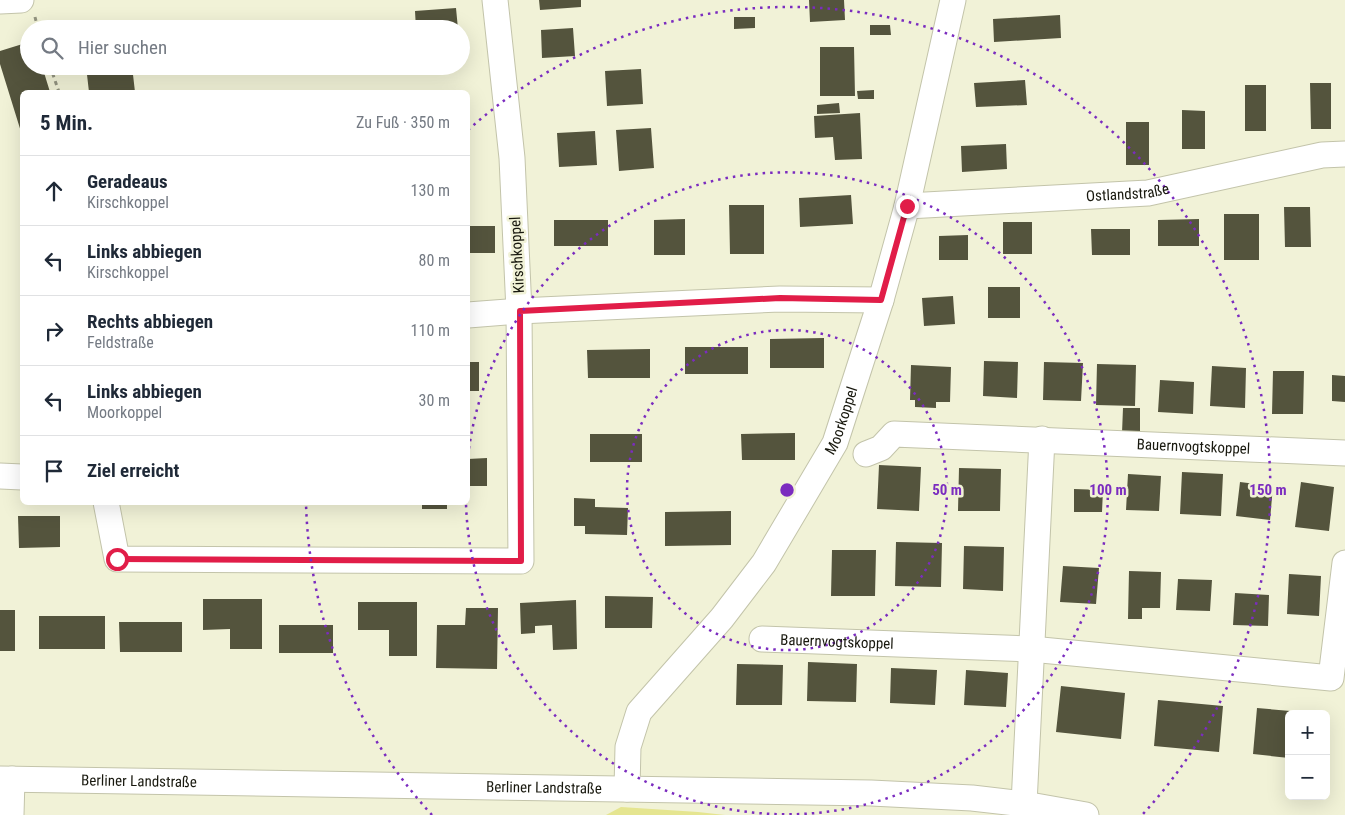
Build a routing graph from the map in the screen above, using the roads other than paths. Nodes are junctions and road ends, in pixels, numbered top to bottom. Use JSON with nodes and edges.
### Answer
{"nodes":[{"id":1,"x":21,"y":0,"type":"edge"},
{"id":2,"x":495,"y":0,"type":"edge"},
{"id":3,"x":953,"y":0,"type":"edge"},
{"id":4,"x":0,"y":1,"type":"edge"},
{"id":5,"x":1345,"y":154,"type":"edge"},
{"id":6,"x":907,"y":206,"type":"junction"},
{"id":7,"x":881,"y":300,"type":"junction"},
{"id":8,"x":520,"y":311,"type":"junction"},
{"id":9,"x":470,"y":315,"type":"edge"},
{"id":10,"x":1042,"y":439,"type":"junction"},
{"id":11,"x":1345,"y":453,"type":"edge"},
{"id":12,"x":866,"y":454,"type":"dead end"},
{"id":13,"x":0,"y":476,"type":"edge"},
{"id":14,"x":20,"y":477,"type":"edge"},
{"id":15,"x":107,"y":505,"type":"edge"},
{"id":16,"x":1345,"y":563,"type":"edge"},
{"id":17,"x":762,"y":639,"type":"dead end"},
{"id":18,"x":1031,"y":649,"type":"junction"},
{"id":19,"x":1338,"y":679,"type":"edge"},
{"id":20,"x":6,"y":779,"type":"edge"},
{"id":21,"x":627,"y":789,"type":"junction"},
{"id":22,"x":1024,"y":804,"type":"junction"},
{"id":23,"x":11,"y":815,"type":"edge"},
{"id":24,"x":1086,"y":815,"type":"edge"}],
"edges":[{"from":1,"to":4,"type":"street"},
{"from":2,"to":8,"type":"street","name":"Kirschkoppel"},
{"from":3,"to":6,"type":"street","name":"Moorkoppel"},
{"from":5,"to":6,"type":"street","name":"Ostlandstraße"},
{"from":6,"to":7,"type":"street","name":"Moorkoppel"},
{"from":7,"to":8,"type":"street"},
{"from":7,"to":21,"type":"street","name":"Moorkoppel"},
{"from":8,"to":9,"type":"street"},
{"from":8,"to":15,"type":"street","name":"Kirschkoppel"},
{"from":10,"to":11,"type":"street","name":"Bauernvogtskoppel"},
{"from":10,"to":12,"type":"street","name":"Bauernvogtskoppel"},
{"from":10,"to":18,"type":"street"},
{"from":13,"to":14,"type":"street"},
{"from":16,"to":19,"type":"street","name":"Bauernvogtskoppel"},
{"from":17,"to":18,"type":"street","name":"Bauernvogtskoppel"},
{"from":18,"to":19,"type":"street","name":"Bauernvogtskoppel"},
{"from":18,"to":22,"type":"street"},
{"from":20,"to":21,"type":"street","name":"Berliner Landstraße"},
{"from":20,"to":23,"type":"street"},
{"from":21,"to":22,"type":"street","name":"Berliner Landstraße"},
{"from":22,"to":24,"type":"street","name":"Berliner Landstraße"}]}
